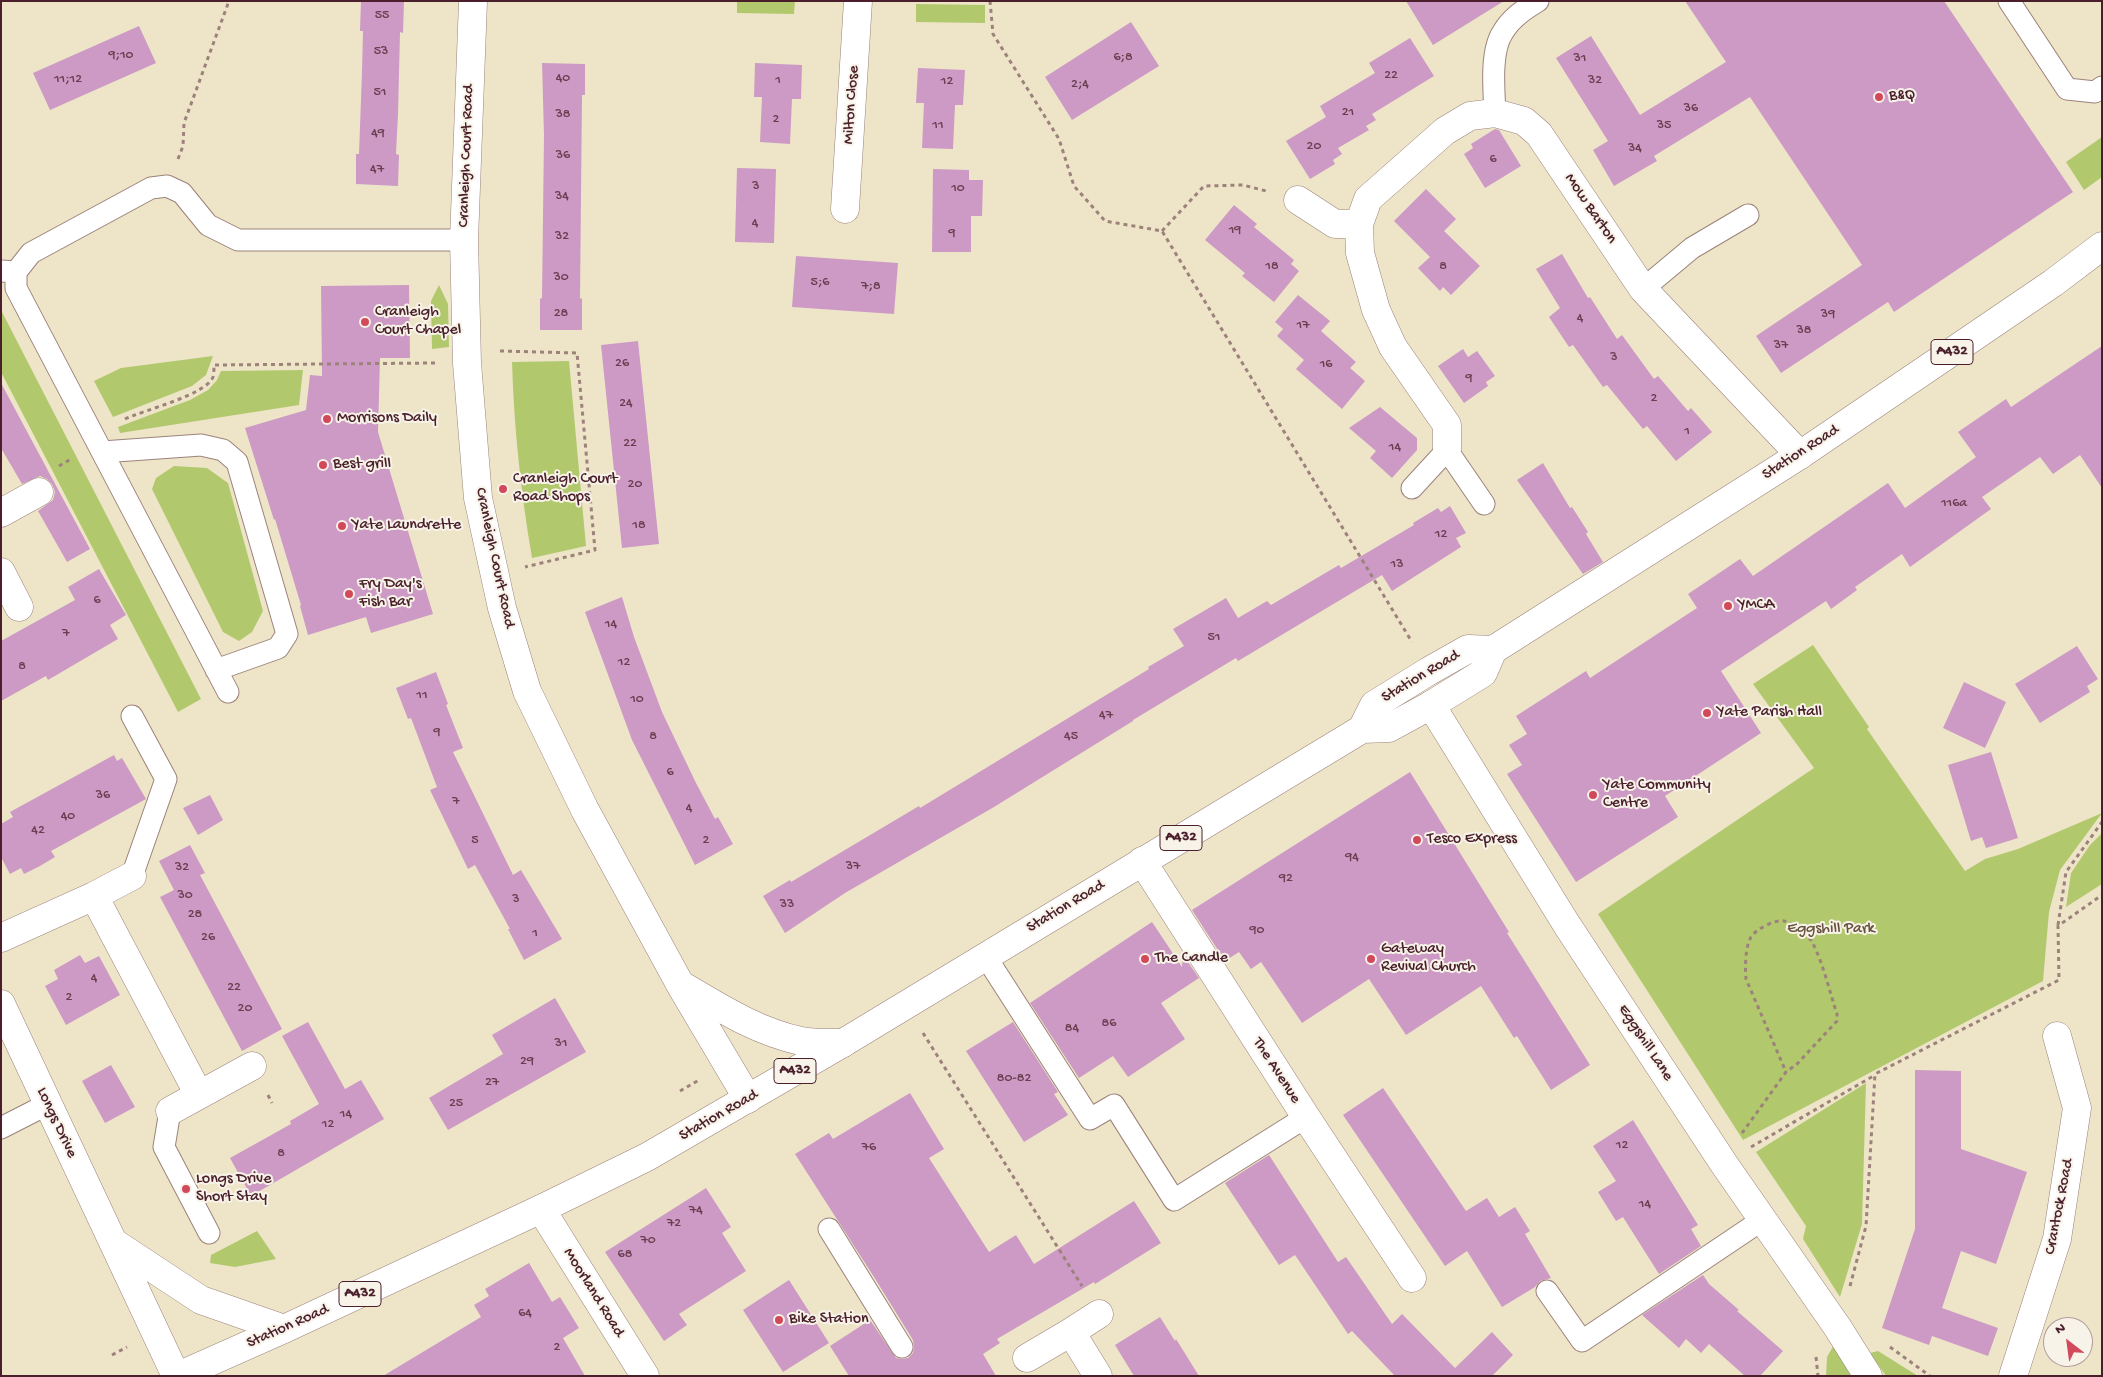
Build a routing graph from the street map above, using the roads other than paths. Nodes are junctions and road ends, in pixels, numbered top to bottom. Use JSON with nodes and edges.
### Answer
{"nodes":[{"id":1,"x":473,"y":1,"type":"edge"},
{"id":2,"x":858,"y":1,"type":"edge"},
{"id":3,"x":1538,"y":1,"type":"edge"},
{"id":4,"x":2010,"y":1,"type":"edge"},
{"id":5,"x":2102,"y":87,"type":"edge"},
{"id":6,"x":1495,"y":113,"type":"junction"},
{"id":7,"x":1298,"y":200,"type":"road end"},
{"id":8,"x":845,"y":209,"type":"dead end"},
{"id":9,"x":1748,"y":214,"type":"dead end"},
{"id":10,"x":1359,"y":224,"type":"junction"},
{"id":11,"x":464,"y":240,"type":"junction"},
{"id":12,"x":2102,"y":246,"type":"edge"},
{"id":13,"x":9,"y":272,"type":"edge"},
{"id":14,"x":1643,"y":289,"type":"junction"},
{"id":15,"x":100,"y":448,"type":"junction"},
{"id":16,"x":1447,"y":450,"type":"junction"},
{"id":17,"x":1800,"y":455,"type":"junction"},
{"id":18,"x":1412,"y":488,"type":"dead end"},
{"id":19,"x":38,"y":492,"type":"road end"},
{"id":20,"x":1484,"y":504,"type":"dead end"},
{"id":21,"x":1,"y":513,"type":"edge"},
{"id":22,"x":3,"y":578,"type":"edge"},
{"id":23,"x":20,"y":607,"type":"dead end"},
{"id":24,"x":1493,"y":650,"type":"junction"},
{"id":25,"x":216,"y":670,"type":"junction"},
{"id":26,"x":228,"y":692,"type":"dead end"},
{"id":27,"x":1431,"y":705,"type":"junction"},
{"id":28,"x":132,"y":716,"type":"dead end"},
{"id":29,"x":1362,"y":729,"type":"junction"},
{"id":30,"x":1142,"y":862,"type":"junction"},
{"id":31,"x":132,"y":876,"type":"joint"},
{"id":32,"x":94,"y":896,"type":"junction"},
{"id":33,"x":1,"y":938,"type":"edge"},
{"id":34,"x":986,"y":956,"type":"junction"},
{"id":35,"x":682,"y":986,"type":"junction"},
{"id":36,"x":1,"y":1004,"type":"edge"},
{"id":37,"x":2057,"y":1036,"type":"dead end"},
{"id":38,"x":843,"y":1044,"type":"junction"},
{"id":39,"x":252,"y":1066,"type":"dead end"},
{"id":40,"x":199,"y":1095,"type":"junction"},
{"id":41,"x":748,"y":1099,"type":"junction"},
{"id":42,"x":48,"y":1104,"type":"junction"},
{"id":43,"x":170,"y":1111,"type":"joint"},
{"id":44,"x":1306,"y":1117,"type":"junction"},
{"id":45,"x":1,"y":1128,"type":"edge"},
{"id":46,"x":541,"y":1209,"type":"junction"},
{"id":47,"x":1762,"y":1220,"type":"junction"},
{"id":48,"x":829,"y":1228,"type":"dead end"},
{"id":49,"x":209,"y":1233,"type":"dead end"},
{"id":50,"x":112,"y":1241,"type":"junction"},
{"id":51,"x":1412,"y":1278,"type":"dead end"},
{"id":52,"x":1547,"y":1290,"type":"dead end"},
{"id":53,"x":1100,"y":1314,"type":"road end"},
{"id":54,"x":284,"y":1329,"type":"junction"},
{"id":55,"x":1071,"y":1332,"type":"junction"},
{"id":56,"x":902,"y":1347,"type":"dead end"},
{"id":57,"x":1027,"y":1358,"type":"dead end"},
{"id":58,"x":177,"y":1376,"type":"edge"},
{"id":59,"x":645,"y":1376,"type":"edge"},
{"id":60,"x":1098,"y":1376,"type":"edge"},
{"id":61,"x":1868,"y":1376,"type":"edge"},
{"id":62,"x":2013,"y":1376,"type":"edge"}],
"edges":[{"from":1,"to":11,"type":"street","name":"Cranleigh Court Road"},
{"from":2,"to":8,"type":"street","name":"Milton Close"},
{"from":3,"to":6,"type":"lane"},
{"from":4,"to":5,"type":"lane"},
{"from":6,"to":10,"type":"street","name":"Mow Barton"},
{"from":6,"to":14,"type":"street","name":"Mow Barton"},
{"from":7,"to":10,"type":"street"},
{"from":9,"to":14,"type":"lane"},
{"from":10,"to":16,"type":"street","name":"Mow Barton"},
{"from":11,"to":13,"type":"lane"},
{"from":11,"to":35,"type":"street","name":"Cranleigh Court Road"},
{"from":12,"to":17,"type":"street","name":"Station Road","number":"A432"},
{"from":13,"to":15,"type":"lane"},
{"from":14,"to":17,"type":"street","name":"Mow Barton"},
{"from":15,"to":25,"type":"lane"},
{"from":15,"to":25,"type":"lane"},
{"from":16,"to":18,"type":"lane"},
{"from":16,"to":20,"type":"lane"},
{"from":17,"to":24,"type":"street","name":"Station Road","number":"A432"},
{"from":19,"to":21,"type":"street"},
{"from":22,"to":23,"type":"street"},
{"from":24,"to":27,"type":"street","name":"Station Road","number":"A432"},
{"from":24,"to":29,"type":"street","name":"Station Road"},
{"from":25,"to":26,"type":"lane"},
{"from":27,"to":29,"type":"street","name":"Station Road","number":"A432"},
{"from":27,"to":47,"type":"street","name":"Eggshill Lane"},
{"from":28,"to":31,"type":"lane"},
{"from":29,"to":30,"type":"street","name":"Station Road","number":"A432"},
{"from":30,"to":34,"type":"street","name":"Station Road","number":"A432"},
{"from":30,"to":44,"type":"street","name":"The Avenue"},
{"from":31,"to":32,"type":"street"},
{"from":32,"to":33,"type":"street"},
{"from":32,"to":40,"type":"street"},
{"from":34,"to":38,"type":"street","name":"Station Road","number":"A432"},
{"from":34,"to":44,"type":"lane"},
{"from":35,"to":38,"type":"street"},
{"from":35,"to":41,"type":"street","name":"Cranleigh Court Road"},
{"from":36,"to":42,"type":"street","name":"Longs Drive"},
{"from":37,"to":62,"type":"street","name":"Crantock Road"},
{"from":38,"to":41,"type":"street","name":"Station Road","number":"A432"},
{"from":39,"to":40,"type":"street"},
{"from":40,"to":43,"type":"street"},
{"from":41,"to":46,"type":"street","name":"Station Road","number":"A432"},
{"from":42,"to":45,"type":"lane"},
{"from":42,"to":50,"type":"street","name":"Longs Drive"},
{"from":43,"to":49,"type":"lane"},
{"from":44,"to":51,"type":"street","name":"The Avenue"},
{"from":46,"to":54,"type":"street","name":"Station Road","number":"A432"},
{"from":46,"to":59,"type":"street","name":"Moorland Road"},
{"from":47,"to":52,"type":"lane"},
{"from":47,"to":61,"type":"street","name":"Eggshill Lane"},
{"from":48,"to":56,"type":"lane"},
{"from":50,"to":54,"type":"street"},
{"from":50,"to":58,"type":"street","name":"Longs Drive"},
{"from":53,"to":55,"type":"street"},
{"from":54,"to":58,"type":"street","name":"Station Road","number":"A432"},
{"from":55,"to":57,"type":"street"},
{"from":55,"to":60,"type":"street"}]}
